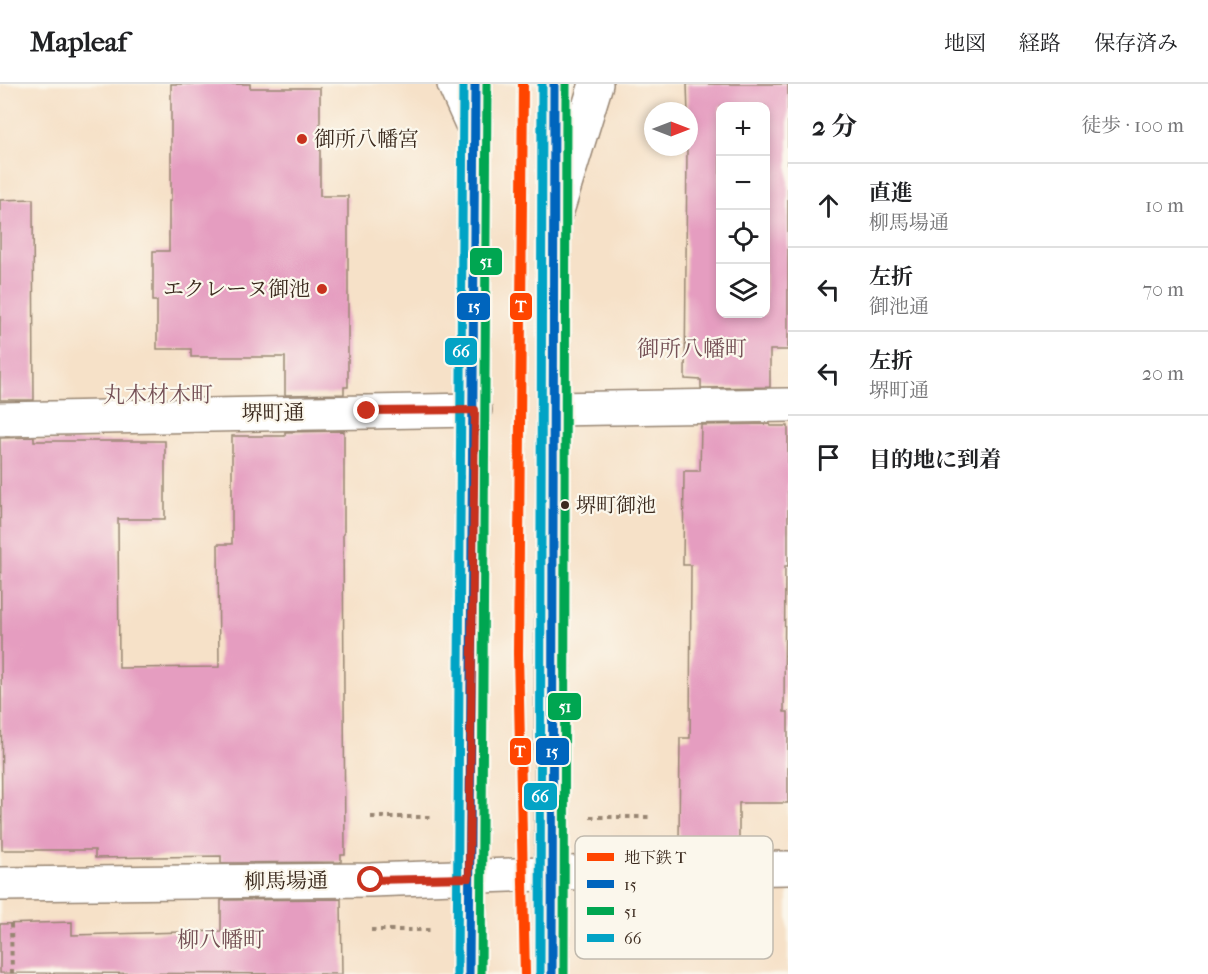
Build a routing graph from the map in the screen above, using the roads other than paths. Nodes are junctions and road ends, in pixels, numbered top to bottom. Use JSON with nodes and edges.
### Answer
{"nodes":[{"id":1,"x":454,"y":84,"type":"edge"},
{"id":2,"x":476,"y":84,"type":"edge"},
{"id":3,"x":554,"y":84,"type":"edge"},
{"id":4,"x":596,"y":84,"type":"edge"},
{"id":5,"x":475,"y":131,"type":"junction"},
{"id":6,"x":553,"y":224,"type":"junction"},
{"id":7,"x":788,"y":405,"type":"edge"},
{"id":8,"x":553,"y":409,"type":"junction"},
{"id":9,"x":475,"y":410,"type":"junction"},
{"id":10,"x":0,"y":418,"type":"edge"},
{"id":11,"x":773,"y":868,"type":"edge"},
{"id":12,"x":788,"y":868,"type":"edge"},
{"id":13,"x":575,"y":873,"type":"edge"},
{"id":14,"x":551,"y":874,"type":"junction"},
{"id":15,"x":469,"y":878,"type":"junction"},
{"id":16,"x":6,"y":884,"type":"edge"},
{"id":17,"x":469,"y":974,"type":"edge"},
{"id":18,"x":552,"y":974,"type":"edge"}],
"edges":[{"from":1,"to":5,"type":"street"},
{"from":2,"to":5,"type":"main road"},
{"from":3,"to":6,"type":"main road"},
{"from":4,"to":6,"type":"street"},
{"from":5,"to":9,"type":"main road"},
{"from":6,"to":8,"type":"main road"},
{"from":7,"to":8,"type":"street"},
{"from":8,"to":14,"type":"main road"},
{"from":9,"to":10,"type":"street","name":"堺町通"},
{"from":9,"to":15,"type":"main road"},
{"from":11,"to":12,"type":"street","name":"柳馬場通"},
{"from":13,"to":14,"type":"street","name":"柳馬場通"},
{"from":14,"to":15,"type":"street","name":"柳馬場通"},
{"from":14,"to":18,"type":"main road"},
{"from":15,"to":16,"type":"street","name":"柳馬場通"},
{"from":15,"to":17,"type":"main road"}]}
